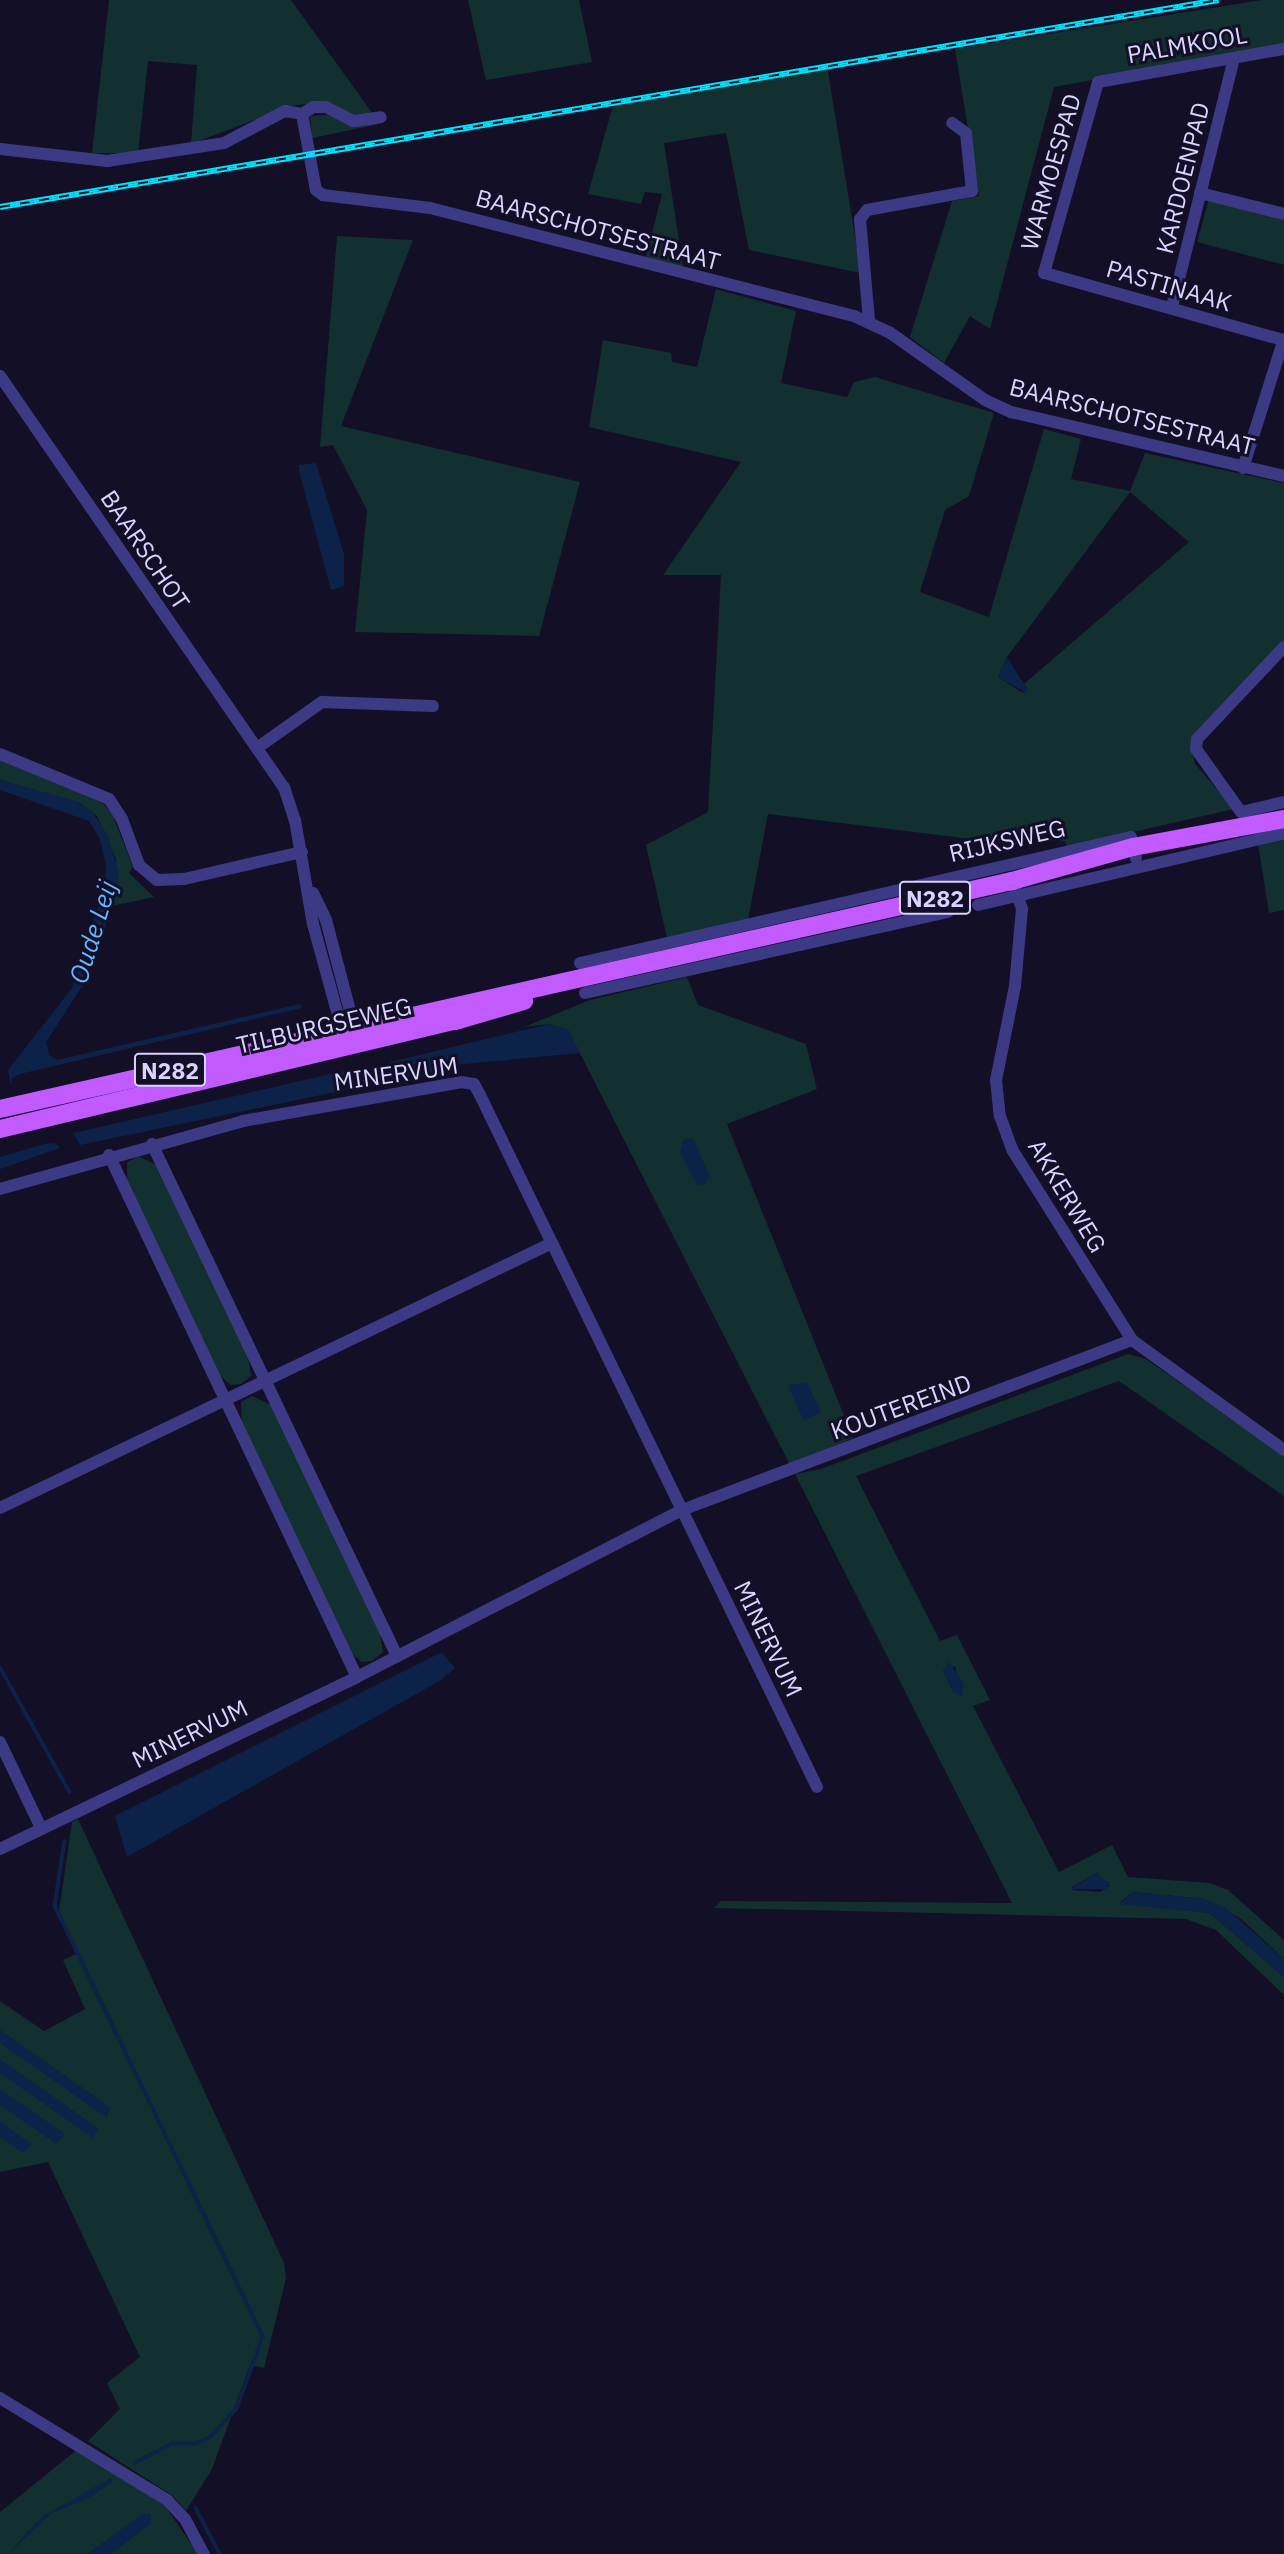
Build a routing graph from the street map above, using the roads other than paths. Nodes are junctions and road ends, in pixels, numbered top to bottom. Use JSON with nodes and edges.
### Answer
{"nodes":[{"id":1,"x":1284,"y":50,"type":"edge"},
{"id":2,"x":1234,"y":59,"type":"junction"},
{"id":3,"x":1098,"y":82,"type":"joint"},
{"id":4,"x":302,"y":114,"type":"junction"},
{"id":5,"x":381,"y":117,"type":"dead end"},
{"id":6,"x":952,"y":123,"type":"dead end"},
{"id":7,"x":0,"y":149,"type":"edge"},
{"id":8,"x":1200,"y":193,"type":"junction"},
{"id":9,"x":1284,"y":214,"type":"edge"},
{"id":10,"x":1044,"y":273,"type":"joint"},
{"id":11,"x":1172,"y":307,"type":"junction"},
{"id":12,"x":869,"y":320,"type":"junction"},
{"id":13,"x":1284,"y":340,"type":"edge"},
{"id":14,"x":0,"y":376,"type":"edge"},
{"id":15,"x":1243,"y":468,"type":"junction"},
{"id":16,"x":1284,"y":476,"type":"edge"},
{"id":17,"x":1284,"y":647,"type":"edge"},
{"id":18,"x":433,"y":706,"type":"dead end"},
{"id":19,"x":257,"y":748,"type":"junction"},
{"id":20,"x":0,"y":754,"type":"edge"},
{"id":21,"x":1284,"y":802,"type":"edge"},
{"id":22,"x":1284,"y":819,"type":"edge"},
{"id":23,"x":1240,"y":820,"type":"junction"},
{"id":24,"x":1284,"y":832,"type":"edge"},
{"id":25,"x":302,"y":852,"type":"junction"},
{"id":26,"x":1135,"y":853,"type":"junction"},
{"id":27,"x":1015,"y":887,"type":"junction"},
{"id":28,"x":978,"y":905,"type":"dead end"},
{"id":29,"x":948,"y":912,"type":"dead end"},
{"id":30,"x":807,"y":935,"type":"junction"},
{"id":31,"x":723,"y":942,"type":"junction"},
{"id":32,"x":579,"y":980,"type":"junction"},
{"id":33,"x":348,"y":1035,"type":"junction"},
{"id":34,"x":0,"y":1109,"type":"edge"},
{"id":35,"x":0,"y":1129,"type":"edge"},
{"id":36,"x":152,"y":1144,"type":"junction"},
{"id":37,"x":109,"y":1156,"type":"junction"},
{"id":38,"x":0,"y":1189,"type":"edge"},
{"id":39,"x":552,"y":1243,"type":"junction"},
{"id":40,"x":1132,"y":1340,"type":"junction"},
{"id":41,"x":266,"y":1381,"type":"junction"},
{"id":42,"x":225,"y":1399,"type":"junction"},
{"id":43,"x":1284,"y":1450,"type":"edge"},
{"id":44,"x":0,"y":1508,"type":"edge"},
{"id":45,"x":682,"y":1510,"type":"junction"},
{"id":46,"x":397,"y":1656,"type":"junction"},
{"id":47,"x":358,"y":1677,"type":"junction"},
{"id":48,"x":0,"y":1742,"type":"edge"},
{"id":49,"x":817,"y":1787,"type":"dead end"},
{"id":50,"x":41,"y":1828,"type":"junction"},
{"id":51,"x":0,"y":1849,"type":"edge"},
{"id":52,"x":0,"y":2398,"type":"edge"},
{"id":53,"x":204,"y":2554,"type":"edge"}],
"edges":[{"from":1,"to":2,"type":"street","name":"PALMKOOL"},
{"from":2,"to":3,"type":"street","name":"PALMKOOL"},
{"from":2,"to":8,"type":"street","name":"KARDOENPAD"},
{"from":3,"to":10,"type":"street","name":"WARMOESPAD"},
{"from":4,"to":5,"type":"street"},
{"from":4,"to":7,"type":"street"},
{"from":4,"to":12,"type":"street","name":"BAARSCHOTSESTRAAT"},
{"from":6,"to":12,"type":"street"},
{"from":8,"to":9,"type":"street"},
{"from":8,"to":11,"type":"street","name":"KARDOENPAD"},
{"from":10,"to":11,"type":"street","name":"PASTINAAK"},
{"from":11,"to":13,"type":"street","name":"PASTINAAK"},
{"from":12,"to":15,"type":"street","name":"BAARSCHOTSESTRAAT"},
{"from":13,"to":15,"type":"street"},
{"from":14,"to":19,"type":"street","name":"BAARSCHOT"},
{"from":15,"to":16,"type":"street","name":"BAARSCHOTSESTRAAT"},
{"from":17,"to":23,"type":"street"},
{"from":18,"to":19,"type":"street"},
{"from":19,"to":25,"type":"street","name":"BAARSCHOT"},
{"from":20,"to":25,"type":"street"},
{"from":21,"to":23,"type":"street","name":"RIJKSWEG"},
{"from":22,"to":23,"type":"main road","name":"RIJKSWEG","number":"N282"},
{"from":23,"to":26,"type":"main road","name":"RIJKSWEG","number":"N282"},
{"from":24,"to":27,"type":"street","name":"RIJKSWEG"},
{"from":25,"to":33,"type":"street","name":"BAARSCHOT"},
{"from":26,"to":27,"type":"main road","name":"RIJKSWEG","number":"N282"},
{"from":26,"to":31,"type":"street","name":"RIJKSWEG"},
{"from":27,"to":28,"type":"street","name":"RIJKSWEG"},
{"from":27,"to":30,"type":"main road","name":"RIJKSWEG","number":"N282"},
{"from":27,"to":40,"type":"street","name":"AKKERWEG"},
{"from":29,"to":30,"type":"street","name":"RIJKSWEG"},
{"from":30,"to":31,"type":"main road","name":"RIJKSWEG","number":"N282"},
{"from":30,"to":32,"type":"street","name":"RIJKSWEG"},
{"from":31,"to":32,"type":"main road","name":"RIJKSWEG","number":"N282"},
{"from":32,"to":33,"type":"main road","name":"TILBURGSEWEG","number":"N282"},
{"from":33,"to":34,"type":"main road","name":"TILBURGSEWEG","number":"N282"},
{"from":33,"to":35,"type":"main road","name":"TILBURGSEWEG","number":"N282"},
{"from":36,"to":37,"type":"street","name":"MINERVUM"},
{"from":36,"to":39,"type":"street","name":"MINERVUM"},
{"from":36,"to":41,"type":"street"},
{"from":37,"to":38,"type":"street","name":"MINERVUM"},
{"from":37,"to":42,"type":"street"},
{"from":39,"to":41,"type":"street"},
{"from":39,"to":45,"type":"street","name":"MINERVUM"},
{"from":40,"to":43,"type":"street","name":"AKKERWEG"},
{"from":40,"to":45,"type":"street","name":"KOUTEREIND"},
{"from":41,"to":42,"type":"street"},
{"from":41,"to":46,"type":"street"},
{"from":42,"to":44,"type":"street"},
{"from":42,"to":47,"type":"street"},
{"from":45,"to":46,"type":"street","name":"MINERVUM"},
{"from":45,"to":49,"type":"street","name":"MINERVUM"},
{"from":46,"to":47,"type":"street","name":"MINERVUM"},
{"from":47,"to":50,"type":"street","name":"MINERVUM"},
{"from":48,"to":50,"type":"street"},
{"from":50,"to":51,"type":"street","name":"MINERVUM"},
{"from":52,"to":53,"type":"street"}]}
